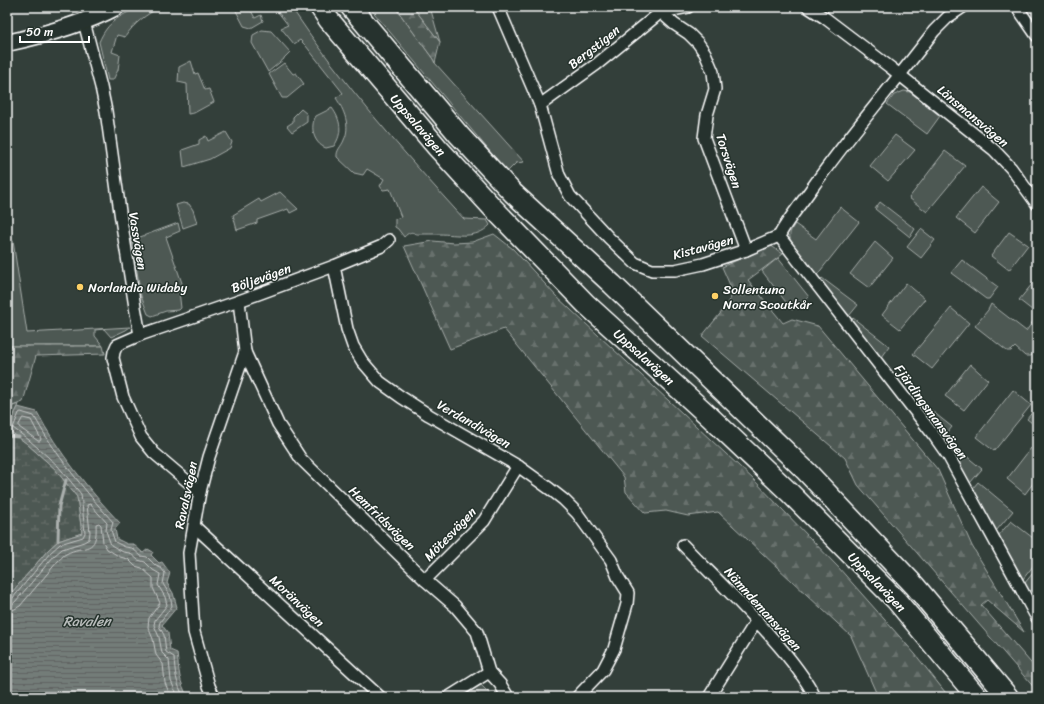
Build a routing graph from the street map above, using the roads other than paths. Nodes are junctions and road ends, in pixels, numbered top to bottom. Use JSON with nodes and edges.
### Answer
{"nodes":[{"id":1,"x":116,"y":7,"type":"edge"},
{"id":2,"x":320,"y":7,"type":"edge"},
{"id":3,"x":351,"y":7,"type":"edge"},
{"id":4,"x":498,"y":7,"type":"edge"},
{"id":5,"x":688,"y":7,"type":"edge"},
{"id":6,"x":808,"y":7,"type":"edge"},
{"id":7,"x":963,"y":7,"type":"edge"},
{"id":8,"x":1017,"y":7,"type":"edge"},
{"id":9,"x":658,"y":9,"type":"edge"},
{"id":10,"x":84,"y":22,"type":"junction"},
{"id":11,"x":1037,"y":36,"type":"edge"},
{"id":12,"x":7,"y":43,"type":"edge"},
{"id":13,"x":900,"y":75,"type":"junction"},
{"id":14,"x":540,"y":105,"type":"junction"},
{"id":15,"x":1037,"y":204,"type":"edge"},
{"id":16,"x":780,"y":236,"type":"junction"},
{"id":17,"x":389,"y":240,"type":"dead end"},
{"id":18,"x":746,"y":250,"type":"junction"},
{"id":19,"x":334,"y":266,"type":"junction"},
{"id":20,"x":239,"y":301,"type":"junction"},
{"id":21,"x":140,"y":335,"type":"junction"},
{"id":22,"x":245,"y":352,"type":"junction"},
{"id":23,"x":518,"y":466,"type":"junction"},
{"id":24,"x":200,"y":492,"type":"junction"},
{"id":25,"x":194,"y":526,"type":"junction"},
{"id":26,"x":683,"y":545,"type":"dead end"},
{"id":27,"x":425,"y":580,"type":"junction"},
{"id":28,"x":1037,"y":618,"type":"edge"},
{"id":29,"x":757,"y":620,"type":"junction"},
{"id":30,"x":488,"y":672,"type":"junction"},
{"id":31,"x":214,"y":697,"type":"edge"},
{"id":32,"x":380,"y":697,"type":"edge"},
{"id":33,"x":450,"y":697,"type":"edge"},
{"id":34,"x":508,"y":697,"type":"edge"},
{"id":35,"x":577,"y":697,"type":"edge"},
{"id":36,"x":709,"y":697,"type":"edge"},
{"id":37,"x":815,"y":697,"type":"edge"},
{"id":38,"x":977,"y":697,"type":"edge"},
{"id":39,"x":1008,"y":697,"type":"edge"}],
"edges":[{"from":1,"to":10,"type":"street"},
{"from":2,"to":38,"type":"highway","name":"Uppsalavägen"},
{"from":3,"to":39,"type":"highway","name":"Uppsalavägen"},
{"from":4,"to":14,"type":"street","name":"Kistavägen"},
{"from":5,"to":9,"type":"street","name":"Bergstigen"},
{"from":6,"to":13,"type":"street","name":"Länsmansvägen"},
{"from":7,"to":13,"type":"street"},
{"from":8,"to":11,"type":"street"},
{"from":9,"to":14,"type":"street","name":"Bergstigen"},
{"from":9,"to":18,"type":"street","name":"Torsvägen"},
{"from":10,"to":12,"type":"street"},
{"from":10,"to":21,"type":"street","name":"Vassvägen"},
{"from":13,"to":15,"type":"street","name":"Länsmansvägen"},
{"from":13,"to":16,"type":"street"},
{"from":14,"to":18,"type":"street","name":"Kistavägen"},
{"from":16,"to":18,"type":"street","name":"Kistavägen"},
{"from":16,"to":28,"type":"street","name":"Fjärdingsmansvägen"},
{"from":17,"to":19,"type":"street","name":"Böljevägen"},
{"from":19,"to":20,"type":"street","name":"Böljevägen"},
{"from":19,"to":23,"type":"street","name":"Verdandivägen"},
{"from":20,"to":21,"type":"street","name":"Böljevägen"},
{"from":20,"to":22,"type":"street","name":"Ravalsvägen"},
{"from":21,"to":24,"type":"street"},
{"from":22,"to":24,"type":"street","name":"Ravalsvägen"},
{"from":22,"to":27,"type":"street","name":"Hemfridsvägen"},
{"from":23,"to":27,"type":"street","name":"Mötesvägen"},
{"from":23,"to":35,"type":"street","name":"Verdandivägen"},
{"from":24,"to":25,"type":"street","name":"Ravalsvägen"},
{"from":25,"to":31,"type":"street","name":"Ravalsvägen"},
{"from":25,"to":32,"type":"street","name":"Moränvägen"},
{"from":26,"to":29,"type":"street","name":"Nämndemansvägen"},
{"from":27,"to":30,"type":"street","name":"Hemfridsvägen"},
{"from":29,"to":36,"type":"street"},
{"from":29,"to":37,"type":"street","name":"Nämndemansvägen"},
{"from":30,"to":33,"type":"street"},
{"from":30,"to":34,"type":"street","name":"Hemfridsvägen"}]}
